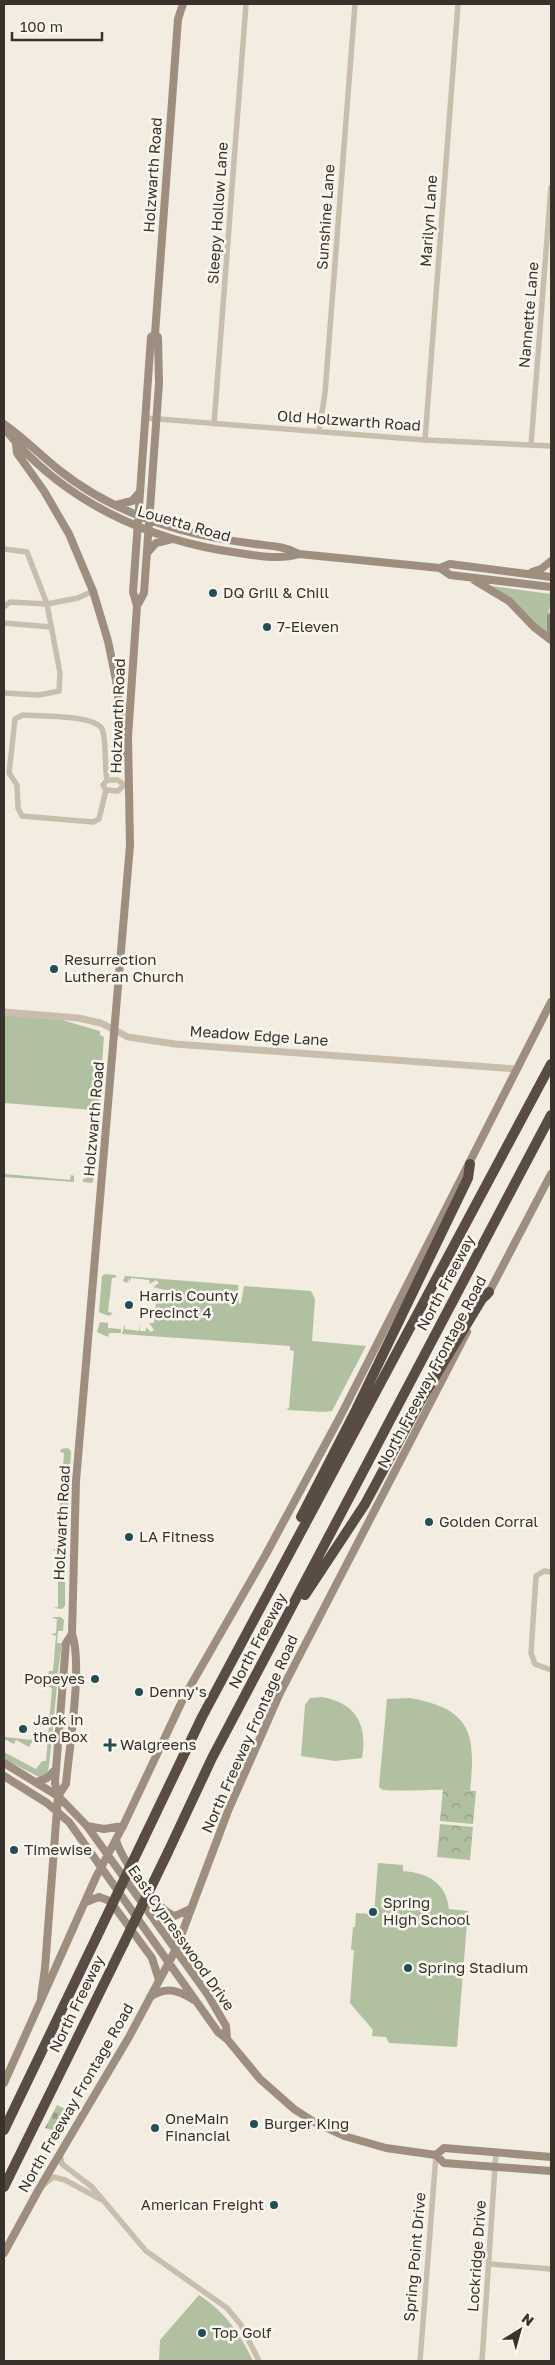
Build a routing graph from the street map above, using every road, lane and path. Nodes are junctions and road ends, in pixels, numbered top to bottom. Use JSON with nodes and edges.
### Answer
{"nodes":[{"id":1,"x":176,"y":4,"type":"edge"},
{"id":2,"x":183,"y":4,"type":"edge"},
{"id":3,"x":246,"y":4,"type":"edge"},
{"id":4,"x":355,"y":4,"type":"edge"},
{"id":5,"x":458,"y":4,"type":"edge"},
{"id":6,"x":178,"y":19,"type":"junction"},
{"id":7,"x":551,"y":187,"type":"edge"},
{"id":8,"x":155,"y":334,"type":"junction"},
{"id":9,"x":146,"y":418,"type":"junction"},
{"id":10,"x":156,"y":419,"type":"junction"},
{"id":11,"x":4,"y":424,"type":"edge"},
{"id":12,"x":214,"y":424,"type":"junction"},
{"id":13,"x":4,"y":428,"type":"edge"},
{"id":14,"x":319,"y":431,"type":"junction"},
{"id":15,"x":425,"y":440,"type":"junction"},
{"id":16,"x":16,"y":444,"type":"junction"},
{"id":17,"x":531,"y":445,"type":"junction"},
{"id":18,"x":551,"y":446,"type":"edge"},
{"id":19,"x":140,"y":492,"type":"junction"},
{"id":20,"x":116,"y":505,"type":"junction"},
{"id":21,"x":139,"y":515,"type":"junction"},
{"id":22,"x":150,"y":520,"type":"junction"},
{"id":23,"x":138,"y":527,"type":"junction"},
{"id":24,"x":149,"y":531,"type":"junction"},
{"id":25,"x":175,"y":539,"type":"junction"},
{"id":26,"x":4,"y":549,"type":"edge"},
{"id":27,"x":147,"y":554,"type":"junction"},
{"id":28,"x":299,"y":554,"type":"junction"},
{"id":29,"x":551,"y":561,"type":"edge"},
{"id":30,"x":440,"y":568,"type":"junction"},
{"id":31,"x":530,"y":573,"type":"junction"},
{"id":32,"x":462,"y":576,"type":"junction"},
{"id":33,"x":551,"y":577,"type":"edge"},
{"id":34,"x":551,"y":587,"type":"edge"},
{"id":35,"x":93,"y":591,"type":"junction"},
{"id":36,"x":46,"y":604,"type":"junction"},
{"id":37,"x":137,"y":606,"type":"junction"},
{"id":38,"x":4,"y":607,"type":"edge"},
{"id":39,"x":551,"y":617,"type":"edge"},
{"id":40,"x":4,"y":623,"type":"edge"},
{"id":41,"x":51,"y":627,"type":"junction"},
{"id":42,"x":551,"y":630,"type":"edge"},
{"id":43,"x":551,"y":640,"type":"edge"},
{"id":44,"x":4,"y":693,"type":"edge"},
{"id":45,"x":129,"y":765,"type":"junction"},
{"id":46,"x":107,"y":780,"type":"junction"},
{"id":47,"x":127,"y":784,"type":"junction"},
{"id":48,"x":106,"y":790,"type":"junction"},
{"id":49,"x":551,"y":1002,"type":"edge"},
{"id":50,"x":4,"y":1012,"type":"edge"},
{"id":51,"x":115,"y":1030,"type":"junction"},
{"id":52,"x":551,"y":1064,"type":"edge"},
{"id":53,"x":516,"y":1069,"type":"junction"},
{"id":54,"x":551,"y":1115,"type":"edge"},
{"id":55,"x":470,"y":1164,"type":"junction"},
{"id":56,"x":551,"y":1174,"type":"edge"},
{"id":57,"x":489,"y":1292,"type":"junction"},
{"id":58,"x":551,"y":1572,"type":"edge"},
{"id":59,"x":272,"y":1586,"type":"junction"},
{"id":60,"x":72,"y":1634,"type":"junction"},
{"id":61,"x":267,"y":1655,"type":"junction"},
{"id":62,"x":551,"y":1670,"type":"edge"},
{"id":63,"x":4,"y":1763,"type":"edge"},
{"id":64,"x":56,"y":1769,"type":"junction"},
{"id":65,"x":4,"y":1776,"type":"edge"},
{"id":66,"x":37,"y":1782,"type":"junction"},
{"id":67,"x":58,"y":1796,"type":"junction"},
{"id":68,"x":56,"y":1810,"type":"junction"},
{"id":69,"x":87,"y":1826,"type":"junction"},
{"id":70,"x":123,"y":1826,"type":"junction"},
{"id":71,"x":116,"y":1840,"type":"junction"},
{"id":72,"x":108,"y":1856,"type":"junction"},
{"id":73,"x":102,"y":1866,"type":"junction"},
{"id":74,"x":85,"y":1903,"type":"junction"},
{"id":75,"x":190,"y":1909,"type":"junction"},
{"id":76,"x":176,"y":1948,"type":"junction"},
{"id":77,"x":168,"y":1961,"type":"junction"},
{"id":78,"x":158,"y":1980,"type":"junction"},
{"id":79,"x":150,"y":1997,"type":"junction"},
{"id":80,"x":196,"y":2001,"type":"junction"},
{"id":81,"x":39,"y":2006,"type":"junction"},
{"id":82,"x":227,"y":2038,"type":"junction"},
{"id":83,"x":4,"y":2083,"type":"edge"},
{"id":84,"x":4,"y":2130,"type":"edge"},
{"id":85,"x":496,"y":2152,"type":"junction"},
{"id":86,"x":60,"y":2154,"type":"junction"},
{"id":87,"x":436,"y":2155,"type":"junction"},
{"id":88,"x":551,"y":2157,"type":"edge"},
{"id":89,"x":496,"y":2166,"type":"junction"},
{"id":90,"x":551,"y":2171,"type":"edge"},
{"id":91,"x":4,"y":2188,"type":"edge"},
{"id":92,"x":39,"y":2189,"type":"junction"},
{"id":93,"x":102,"y":2200,"type":"junction"},
{"id":94,"x":4,"y":2254,"type":"edge"},
{"id":95,"x":490,"y":2264,"type":"junction"},
{"id":96,"x":551,"y":2269,"type":"edge"},
{"id":97,"x":259,"y":2361,"type":"edge"},
{"id":98,"x":420,"y":2361,"type":"edge"},
{"id":99,"x":482,"y":2361,"type":"edge"}],
"edges":[{"from":1,"to":6,"type":"main road","name":"Holzwarth Road"},
{"from":2,"to":6,"type":"main road","name":"Holzwarth Road"},
{"from":3,"to":12,"type":"street","name":"Sleepy Hollow Lane"},
{"from":4,"to":14,"type":"street","name":"Sunshine Lane"},
{"from":5,"to":15,"type":"street","name":"Marilyn Lane"},
{"from":6,"to":8,"type":"main road","name":"Holzwarth Road"},
{"from":7,"to":17,"type":"street","name":"Nannette Lane"},
{"from":8,"to":9,"type":"main road","name":"Holzwarth Road"},
{"from":8,"to":10,"type":"main road","name":"Holzwarth Road"},
{"from":9,"to":10,"type":"street","name":"Old Holzwarth Road"},
{"from":9,"to":19,"type":"main road","name":"Holzwarth Road"},
{"from":10,"to":12,"type":"street","name":"Old Holzwarth Road"},
{"from":10,"to":22,"type":"main road","name":"Holzwarth Road"},
{"from":11,"to":20,"type":"main road","name":"Louetta Road"},
{"from":12,"to":14,"type":"street","name":"Old Holzwarth Road"},
{"from":13,"to":16,"type":"main road","name":"Louetta Road"},
{"from":14,"to":15,"type":"street","name":"Old Holzwarth Road"},
{"from":15,"to":17,"type":"street","name":"Old Holzwarth Road"},
{"from":16,"to":23,"type":"main road","name":"Louetta Road"},
{"from":16,"to":35,"type":"main road"},
{"from":17,"to":18,"type":"street","name":"Old Holzwarth Road"},
{"from":19,"to":20,"type":"main road"},
{"from":19,"to":21,"type":"main road","name":"Holzwarth Road"},
{"from":20,"to":21,"type":"main road","name":"Louetta Road"},
{"from":21,"to":22,"type":"main road","name":"Louetta Road"},
{"from":21,"to":23,"type":"main road","name":"Holzwarth Road"},
{"from":22,"to":24,"type":"main road","name":"Holzwarth Road"},
{"from":22,"to":28,"type":"main road","name":"Louetta Road"},
{"from":23,"to":24,"type":"main road","name":"Louetta Road"},
{"from":23,"to":37,"type":"main road","name":"Holzwarth Road"},
{"from":24,"to":25,"type":"main road","name":"Louetta Road"},
{"from":24,"to":27,"type":"main road","name":"Holzwarth Road"},
{"from":25,"to":27,"type":"main road"},
{"from":25,"to":28,"type":"main road","name":"Louetta Road"},
{"from":26,"to":36,"type":"street"},
{"from":27,"to":37,"type":"main road","name":"Holzwarth Road"},
{"from":28,"to":30,"type":"main road","name":"Louetta Road"},
{"from":29,"to":31,"type":"main road"},
{"from":30,"to":31,"type":"main road","name":"Louetta Road"},
{"from":30,"to":32,"type":"main road","name":"Louetta Road"},
{"from":31,"to":33,"type":"main road","name":"Louetta Road"},
{"from":32,"to":34,"type":"main road","name":"Louetta Road"},
{"from":32,"to":43,"type":"main road"},
{"from":35,"to":36,"type":"street"},
{"from":35,"to":45,"type":"main road"},
{"from":36,"to":38,"type":"street"},
{"from":36,"to":41,"type":"street"},
{"from":37,"to":45,"type":"main road","name":"Holzwarth Road"},
{"from":39,"to":42,"type":"main road"},
{"from":40,"to":41,"type":"street"},
{"from":41,"to":44,"type":"street"},
{"from":45,"to":47,"type":"main road","name":"Holzwarth Road"},
{"from":46,"to":47,"type":"street"},
{"from":46,"to":48,"type":"street"},
{"from":46,"to":48,"type":"street"},
{"from":47,"to":48,"type":"street"},
{"from":47,"to":51,"type":"main road","name":"Holzwarth Road"},
{"from":49,"to":53,"type":"main road"},
{"from":50,"to":51,"type":"street","name":"Meadow Edge Lane"},
{"from":51,"to":53,"type":"street","name":"Meadow Edge Lane"},
{"from":51,"to":60,"type":"main road","name":"Holzwarth Road"},
{"from":52,"to":59,"type":"highway","name":"North Freeway"},
{"from":53,"to":55,"type":"main road"},
{"from":54,"to":61,"type":"highway","name":"North Freeway"},
{"from":55,"to":59,"type":"highway"},
{"from":55,"to":70,"type":"main road"},
{"from":56,"to":57,"type":"main road","name":"North Freeway Frontage Road"},
{"from":57,"to":61,"type":"highway"},
{"from":57,"to":75,"type":"main road","name":"North Freeway Frontage Road"},
{"from":58,"to":62,"type":"street"},
{"from":59,"to":84,"type":"highway","name":"North Freeway","bridge":true},
{"from":60,"to":64,"type":"main road","name":"Holzwarth Road"},
{"from":60,"to":67,"type":"main road","name":"Holzwarth Road"},
{"from":61,"to":91,"type":"highway","name":"North Freeway","bridge":true},
{"from":63,"to":66,"type":"main road","name":"East Cypresswood Drive"},
{"from":64,"to":66,"type":"main road"},
{"from":64,"to":67,"type":"main road","name":"Holzwarth Road"},
{"from":65,"to":68,"type":"main road","name":"East Cypresswood Drive"},
{"from":66,"to":67,"type":"main road","name":"East Cypresswood Drive"},
{"from":67,"to":68,"type":"main road","name":"Holzwarth Road"},
{"from":67,"to":69,"type":"main road","name":"East Cypresswood Drive"},
{"from":68,"to":73,"type":"main road","name":"East Cypresswood Drive"},
{"from":68,"to":81,"type":"main road","name":"Holzwarth Road"},
{"from":69,"to":70,"type":"main road"},
{"from":69,"to":72,"type":"main road","name":"East Cypresswood Drive"},
{"from":70,"to":71,"type":"main road"},
{"from":71,"to":72,"type":"main road"},
{"from":71,"to":75,"type":"main road"},
{"from":72,"to":73,"type":"main road"},
{"from":72,"to":76,"type":"main road","name":"East Cypresswood Drive"},
{"from":73,"to":74,"type":"main road"},
{"from":73,"to":77,"type":"main road","name":"East Cypresswood Drive"},
{"from":74,"to":78,"type":"main road"},
{"from":74,"to":81,"type":"main road"},
{"from":75,"to":76,"type":"main road","name":"North Freeway Frontage Road"},
{"from":76,"to":77,"type":"main road","name":"North Freeway Frontage Road"},
{"from":76,"to":82,"type":"main road","name":"East Cypresswood Drive"},
{"from":77,"to":78,"type":"main road","name":"North Freeway Frontage Road"},
{"from":77,"to":80,"type":"main road","name":"East Cypresswood Drive"},
{"from":78,"to":79,"type":"main road","name":"North Freeway Frontage Road"},
{"from":79,"to":80,"type":"main road"},
{"from":79,"to":86,"type":"main road","name":"North Freeway Frontage Road"},
{"from":80,"to":82,"type":"main road","name":"East Cypresswood Drive"},
{"from":81,"to":83,"type":"main road"},
{"from":82,"to":87,"type":"main road","name":"East Cypresswood Drive"},
{"from":85,"to":87,"type":"main road","name":"East Cypresswood Drive"},
{"from":85,"to":88,"type":"main road","name":"East Cypresswood Drive"},
{"from":85,"to":89,"type":"street","name":"Lockridge Drive"},
{"from":86,"to":92,"type":"main road","name":"North Freeway Frontage Road"},
{"from":86,"to":93,"type":"street"},
{"from":87,"to":89,"type":"main road","name":"East Cypresswood Drive"},
{"from":87,"to":98,"type":"street","name":"Spring Point Drive"},
{"from":89,"to":90,"type":"main road","name":"East Cypresswood Drive"},
{"from":89,"to":95,"type":"street","name":"Lockridge Drive"},
{"from":92,"to":93,"type":"street"},
{"from":92,"to":94,"type":"main road","name":"North Freeway Frontage Road"},
{"from":93,"to":97,"type":"street"},
{"from":95,"to":96,"type":"street"},
{"from":95,"to":99,"type":"street","name":"Lockridge Drive"}]}
